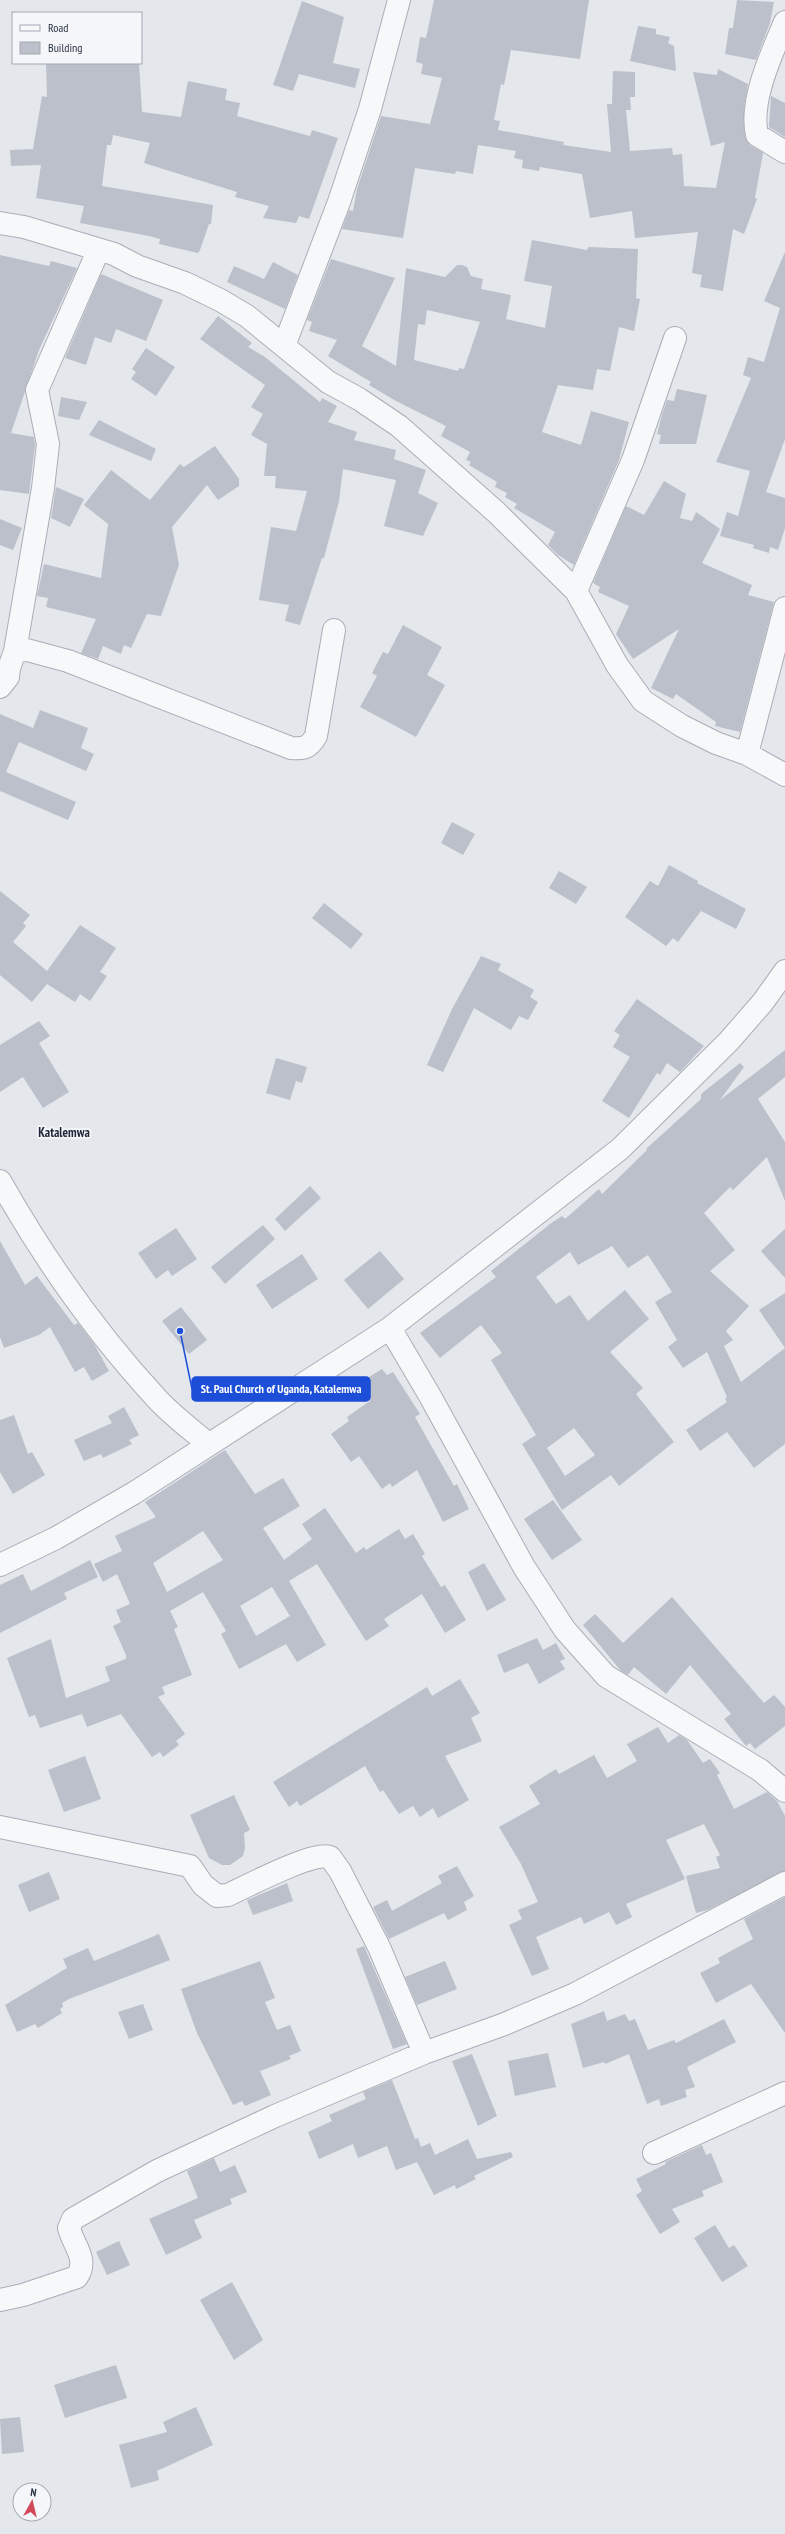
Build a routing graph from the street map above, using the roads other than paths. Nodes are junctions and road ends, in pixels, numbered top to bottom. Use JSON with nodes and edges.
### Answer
{"nodes":[{"id":1,"x":399,"y":0,"type":"edge"},
{"id":2,"x":785,"y":22,"type":"edge"},
{"id":3,"x":785,"y":152,"type":"edge"},
{"id":4,"x":0,"y":223,"type":"edge"},
{"id":5,"x":98,"y":251,"type":"junction"},
{"id":6,"x":675,"y":338,"type":"dead end"},
{"id":7,"x":284,"y":346,"type":"junction"},
{"id":8,"x":576,"y":591,"type":"junction"},
{"id":9,"x":785,"y":608,"type":"edge"},
{"id":10,"x":334,"y":630,"type":"dead end"},
{"id":11,"x":15,"y":651,"type":"junction"},
{"id":12,"x":0,"y":687,"type":"edge"},
{"id":13,"x":746,"y":754,"type":"junction"},
{"id":14,"x":785,"y":775,"type":"edge"},
{"id":15,"x":785,"y":971,"type":"edge"},
{"id":16,"x":0,"y":1181,"type":"edge"},
{"id":17,"x":390,"y":1328,"type":"junction"},
{"id":18,"x":208,"y":1444,"type":"junction"},
{"id":19,"x":0,"y":1565,"type":"edge"},
{"id":20,"x":785,"y":1791,"type":"edge"},
{"id":21,"x":0,"y":1827,"type":"edge"},
{"id":22,"x":785,"y":1883,"type":"edge"},
{"id":23,"x":424,"y":2052,"type":"junction"},
{"id":24,"x":785,"y":2093,"type":"edge"},
{"id":25,"x":654,"y":2153,"type":"dead end"},
{"id":26,"x":0,"y":2300,"type":"edge"}],
"edges":[{"from":1,"to":7,"type":"street"},
{"from":2,"to":3,"type":"street"},
{"from":4,"to":5,"type":"street"},
{"from":5,"to":7,"type":"street"},
{"from":5,"to":11,"type":"street"},
{"from":6,"to":8,"type":"street"},
{"from":7,"to":8,"type":"street"},
{"from":8,"to":13,"type":"street"},
{"from":9,"to":13,"type":"street"},
{"from":10,"to":11,"type":"street"},
{"from":11,"to":12,"type":"street"},
{"from":13,"to":14,"type":"street"},
{"from":15,"to":17,"type":"street"},
{"from":16,"to":18,"type":"street"},
{"from":17,"to":18,"type":"street"},
{"from":17,"to":20,"type":"street"},
{"from":18,"to":19,"type":"street"},
{"from":21,"to":23,"type":"street"},
{"from":22,"to":23,"type":"street"},
{"from":23,"to":26,"type":"street"},
{"from":24,"to":25,"type":"street"}]}
